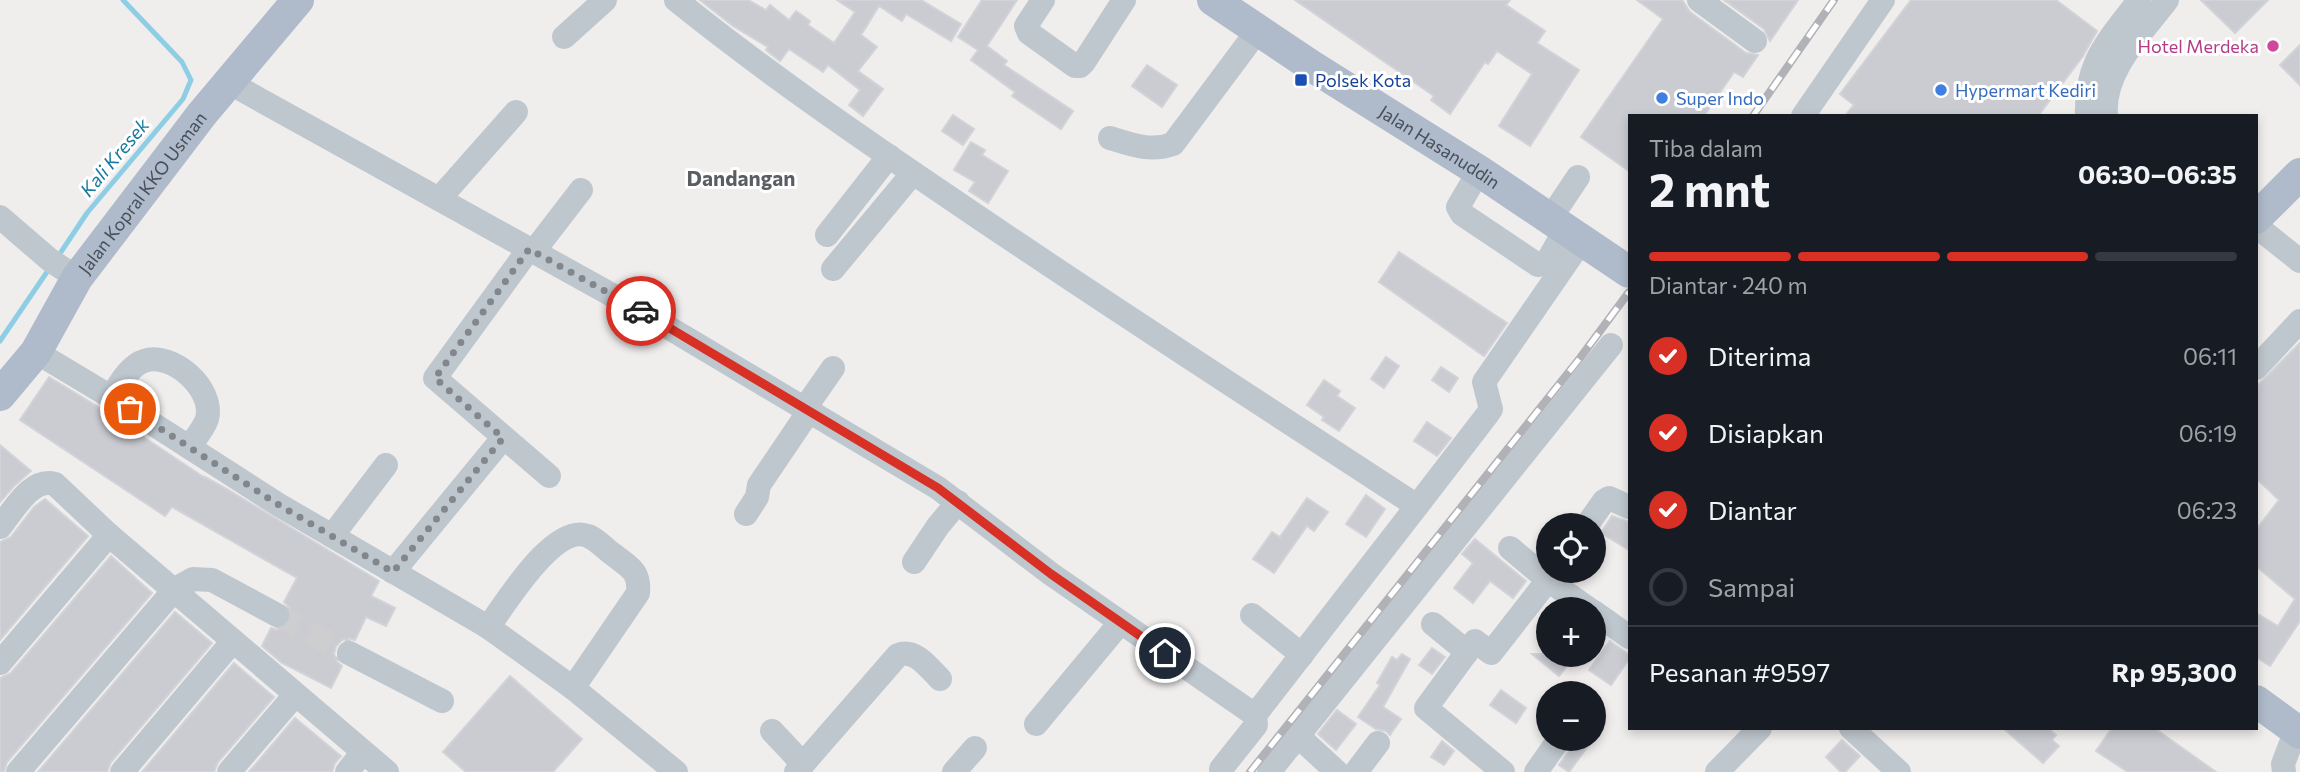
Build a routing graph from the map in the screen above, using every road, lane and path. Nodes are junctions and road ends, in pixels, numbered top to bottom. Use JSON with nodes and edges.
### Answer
{"nodes":[{"id":1,"x":298,"y":0,"type":"edge"},
{"id":2,"x":605,"y":0,"type":"edge"},
{"id":3,"x":676,"y":0,"type":"edge"},
{"id":4,"x":1043,"y":0,"type":"edge"},
{"id":5,"x":1124,"y":0,"type":"edge"},
{"id":6,"x":1213,"y":0,"type":"edge"},
{"id":7,"x":1699,"y":0,"type":"edge"},
{"id":8,"x":1883,"y":0,"type":"edge"},
{"id":9,"x":2167,"y":0,"type":"edge"},
{"id":10,"x":2137,"y":16,"type":"edge"},
{"id":11,"x":1258,"y":30,"type":"junction"},
{"id":12,"x":564,"y":37,"type":"dead end"},
{"id":13,"x":1755,"y":41,"type":"dead end"},
{"id":14,"x":2105,"y":66,"type":"junction"},
{"id":15,"x":228,"y":82,"type":"junction"},
{"id":16,"x":516,"y":112,"type":"dead end"},
{"id":17,"x":1803,"y":114,"type":"edge"},
{"id":18,"x":2087,"y":114,"type":"edge"},
{"id":19,"x":2106,"y":114,"type":"edge"},
{"id":20,"x":1110,"y":138,"type":"dead end"},
{"id":21,"x":889,"y":156,"type":"junction"},
{"id":22,"x":1479,"y":171,"type":"junction"},
{"id":23,"x":913,"y":173,"type":"junction"},
{"id":24,"x":2300,"y":174,"type":"edge"},
{"id":25,"x":1578,"y":177,"type":"dead end"},
{"id":26,"x":581,"y":190,"type":"dead end"},
{"id":27,"x":439,"y":199,"type":"junction"},
{"id":28,"x":2258,"y":216,"type":"edge"},
{"id":29,"x":0,"y":217,"type":"edge"},
{"id":30,"x":2258,"y":228,"type":"edge"},
{"id":31,"x":1566,"y":230,"type":"junction"},
{"id":32,"x":827,"y":236,"type":"dead end"},
{"id":33,"x":532,"y":250,"type":"junction"},
{"id":34,"x":2300,"y":261,"type":"edge"},
{"id":35,"x":834,"y":269,"type":"dead end"},
{"id":36,"x":65,"y":270,"type":"junction"},
{"id":37,"x":1628,"y":271,"type":"edge"},
{"id":38,"x":2300,"y":321,"type":"edge"},
{"id":39,"x":1611,"y":345,"type":"dead end"},
{"id":40,"x":36,"y":352,"type":"junction"},
{"id":41,"x":2258,"y":366,"type":"edge"},
{"id":42,"x":833,"y":368,"type":"dead end"},
{"id":43,"x":0,"y":395,"type":"edge"},
{"id":44,"x":111,"y":397,"type":"junction"},
{"id":45,"x":807,"y":409,"type":"junction"},
{"id":46,"x":503,"y":438,"type":"junction"},
{"id":47,"x":189,"y":447,"type":"junction"},
{"id":48,"x":386,"y":465,"type":"dead end"},
{"id":49,"x":549,"y":476,"type":"dead end"},
{"id":50,"x":958,"y":502,"type":"junction"},
{"id":51,"x":1418,"y":506,"type":"junction"},
{"id":52,"x":1628,"y":507,"type":"edge"},
{"id":53,"x":1596,"y":513,"type":"edge"},
{"id":54,"x":746,"y":514,"type":"dead end"},
{"id":55,"x":0,"y":527,"type":"edge"},
{"id":56,"x":109,"y":535,"type":"junction"},
{"id":57,"x":332,"y":536,"type":"junction"},
{"id":58,"x":1510,"y":548,"type":"dead end"},
{"id":59,"x":914,"y":562,"type":"dead end"},
{"id":60,"x":1536,"y":565,"type":"edge"},
{"id":61,"x":393,"y":572,"type":"junction"},
{"id":62,"x":1546,"y":583,"type":"edge"},
{"id":63,"x":1561,"y":583,"type":"edge"},
{"id":64,"x":174,"y":589,"type":"junction"},
{"id":65,"x":1576,"y":597,"type":"edge"},
{"id":66,"x":277,"y":615,"type":"tunnel mouth"},
{"id":67,"x":1252,"y":615,"type":"dead end"},
{"id":68,"x":1606,"y":621,"type":"edge"},
{"id":69,"x":1120,"y":622,"type":"junction"},
{"id":70,"x":1433,"y":624,"type":"dead end"},
{"id":71,"x":488,"y":627,"type":"junction"},
{"id":72,"x":1628,"y":637,"type":"edge"},
{"id":73,"x":233,"y":641,"type":"junction"},
{"id":74,"x":1467,"y":652,"type":"junction"},
{"id":75,"x":349,"y":653,"type":"tunnel mouth"},
{"id":76,"x":1302,"y":655,"type":"junction"},
{"id":77,"x":0,"y":663,"type":"edge"},
{"id":78,"x":940,"y":679,"type":"dead end"},
{"id":79,"x":573,"y":688,"type":"junction"},
{"id":80,"x":295,"y":695,"type":"junction"},
{"id":81,"x":442,"y":701,"type":"dead end"},
{"id":82,"x":2258,"y":702,"type":"edge"},
{"id":83,"x":1255,"y":715,"type":"junction"},
{"id":84,"x":1036,"y":724,"type":"dead end"},
{"id":85,"x":1757,"y":730,"type":"edge"},
{"id":86,"x":1853,"y":730,"type":"edge"},
{"id":87,"x":772,"y":731,"type":"dead end"},
{"id":88,"x":2298,"y":732,"type":"edge"},
{"id":89,"x":1298,"y":736,"type":"junction"},
{"id":90,"x":1378,"y":743,"type":"dead end"},
{"id":91,"x":975,"y":748,"type":"dead end"},
{"id":92,"x":1551,"y":751,"type":"edge"},
{"id":93,"x":363,"y":752,"type":"junction"},
{"id":94,"x":799,"y":768,"type":"edge"},
{"id":95,"x":1221,"y":769,"type":"dead end"},
{"id":96,"x":669,"y":770,"type":"edge"},
{"id":97,"x":18,"y":772,"type":"edge"},
{"id":98,"x":122,"y":772,"type":"edge"},
{"id":99,"x":229,"y":772,"type":"edge"},
{"id":100,"x":346,"y":772,"type":"edge"},
{"id":101,"x":387,"y":772,"type":"edge"},
{"id":102,"x":954,"y":772,"type":"edge"},
{"id":103,"x":1269,"y":772,"type":"edge"},
{"id":104,"x":1337,"y":772,"type":"edge"},
{"id":105,"x":1356,"y":772,"type":"edge"},
{"id":106,"x":1503,"y":772,"type":"edge"},
{"id":107,"x":1536,"y":772,"type":"edge"},
{"id":108,"x":1717,"y":772,"type":"edge"},
{"id":109,"x":1899,"y":772,"type":"edge"},
{"id":110,"x":2284,"y":772,"type":"edge"}],
"edges":[{"from":1,"to":15,"type":"main road","name":"Jalan Kopral KKO Usman"},
{"from":2,"to":12,"type":"street"},
{"from":3,"to":21,"type":"street"},
{"from":4,"to":5,"type":"street"},
{"from":6,"to":11,"type":"main road","name":"Jalan Hasanuddin"},
{"from":7,"to":13,"type":"street"},
{"from":8,"to":17,"type":"street"},
{"from":9,"to":10,"type":"street"},
{"from":10,"to":14,"type":"street"},
{"from":11,"to":20,"type":"street"},
{"from":11,"to":22,"type":"main road","name":"Jalan Hasanuddin"},
{"from":14,"to":18,"type":"street"},
{"from":14,"to":19,"type":"street"},
{"from":15,"to":27,"type":"street"},
{"from":15,"to":36,"type":"main road","name":"Jalan Kopral KKO Usman"},
{"from":16,"to":27,"type":"street"},
{"from":21,"to":23,"type":"street"},
{"from":21,"to":32,"type":"street"},
{"from":22,"to":31,"type":"main road","name":"Jalan Hasanuddin"},
{"from":22,"to":31,"type":"street"},
{"from":23,"to":35,"type":"street"},
{"from":23,"to":51,"type":"street"},
{"from":24,"to":28,"type":"main road"},
{"from":25,"to":31,"type":"street"},
{"from":26,"to":33,"type":"street"},
{"from":27,"to":33,"type":"street"},
{"from":29,"to":36,"type":"street"},
{"from":30,"to":34,"type":"street"},
{"from":31,"to":37,"type":"main road","name":"Jalan Hasanuddin"},
{"from":31,"to":51,"type":"street"},
{"from":33,"to":45,"type":"street"},
{"from":33,"to":46,"type":"street"},
{"from":36,"to":40,"type":"main road","name":"Jalan Kopral KKO Usman"},
{"from":38,"to":41,"type":"street"},
{"from":39,"to":89,"type":"street"},
{"from":40,"to":43,"type":"main road","name":"Jalan Kopral KKO Usman"},
{"from":40,"to":44,"type":"street"},
{"from":42,"to":45,"type":"street"},
{"from":44,"to":47,"type":"street"},
{"from":44,"to":47,"type":"street"},
{"from":45,"to":50,"type":"street"},
{"from":45,"to":54,"type":"street"},
{"from":46,"to":49,"type":"street"},
{"from":46,"to":61,"type":"street"},
{"from":47,"to":57,"type":"street"},
{"from":48,"to":57,"type":"street"},
{"from":50,"to":59,"type":"street"},
{"from":50,"to":69,"type":"street"},
{"from":51,"to":76,"type":"street"},
{"from":52,"to":53,"type":"street"},
{"from":55,"to":56,"type":"street"},
{"from":56,"to":64,"type":"street"},
{"from":56,"to":77,"type":"street"},
{"from":57,"to":61,"type":"street"},
{"from":58,"to":60,"type":"street"},
{"from":61,"to":71,"type":"street"},
{"from":62,"to":74,"type":"street"},
{"from":63,"to":65,"type":"street"},
{"from":64,"to":66,"type":"street"},
{"from":64,"to":73,"type":"street"},
{"from":64,"to":97,"type":"street"},
{"from":67,"to":76,"type":"street"},
{"from":68,"to":72,"type":"street"},
{"from":69,"to":83,"type":"street"},
{"from":69,"to":84,"type":"street"},
{"from":70,"to":74,"type":"street"},
{"from":71,"to":79,"type":"street"},
{"from":71,"to":79,"type":"street"},
{"from":73,"to":80,"type":"street"},
{"from":73,"to":98,"type":"street"},
{"from":74,"to":106,"type":"street"},
{"from":75,"to":81,"type":"street"},
{"from":76,"to":83,"type":"street"},
{"from":78,"to":94,"type":"street"},
{"from":79,"to":96,"type":"street"},
{"from":80,"to":93,"type":"street"},
{"from":80,"to":99,"type":"street"},
{"from":82,"to":88,"type":"main road"},
{"from":83,"to":95,"type":"street"},
{"from":85,"to":108,"type":"street"},
{"from":86,"to":109,"type":"street"},
{"from":87,"to":94,"type":"street"},
{"from":88,"to":110,"type":"street"},
{"from":89,"to":103,"type":"street"},
{"from":89,"to":104,"type":"street"},
{"from":90,"to":105,"type":"street"},
{"from":91,"to":102,"type":"street"},
{"from":92,"to":107,"type":"street"},
{"from":93,"to":100,"type":"street"},
{"from":93,"to":101,"type":"street"}]}
